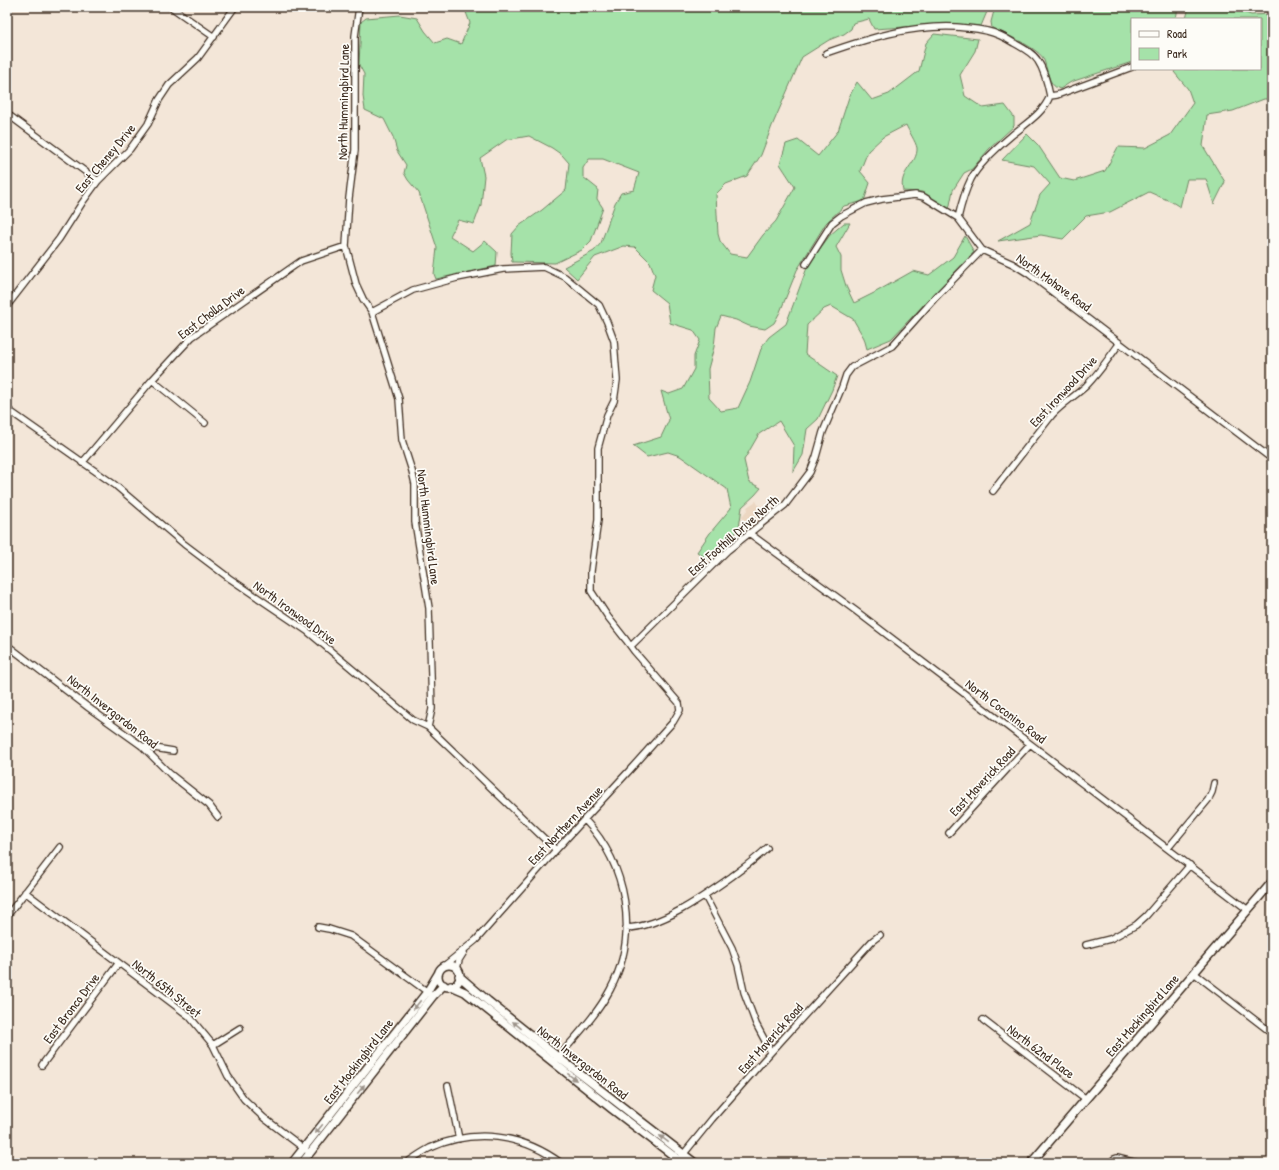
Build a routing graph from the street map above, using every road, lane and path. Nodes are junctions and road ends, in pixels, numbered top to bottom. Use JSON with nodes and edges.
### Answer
{"nodes":[{"id":1,"x":171,"y":7,"type":"edge"},
{"id":2,"x":235,"y":7,"type":"edge"},
{"id":3,"x":359,"y":7,"type":"edge"},
{"id":4,"x":214,"y":37,"type":"junction"},
{"id":5,"x":826,"y":53,"type":"dead end"},
{"id":6,"x":1131,"y":67,"type":"edge"},
{"id":7,"x":1050,"y":96,"type":"junction"},
{"id":8,"x":10,"y":116,"type":"dead end"},
{"id":9,"x":98,"y":181,"type":"junction"},
{"id":10,"x":958,"y":218,"type":"junction"},
{"id":11,"x":346,"y":246,"type":"junction"},
{"id":12,"x":982,"y":250,"type":"junction"},
{"id":13,"x":806,"y":264,"type":"dead end"},
{"id":14,"x":7,"y":306,"type":"edge"},
{"id":15,"x":372,"y":312,"type":"junction"},
{"id":16,"x":1119,"y":344,"type":"junction"},
{"id":17,"x":152,"y":380,"type":"junction"},
{"id":18,"x":7,"y":409,"type":"edge"},
{"id":19,"x":205,"y":423,"type":"dead end"},
{"id":20,"x":1272,"y":459,"type":"edge"},
{"id":21,"x":82,"y":463,"type":"junction"},
{"id":22,"x":993,"y":491,"type":"dead end"},
{"id":23,"x":749,"y":533,"type":"junction"},
{"id":24,"x":7,"y":645,"type":"edge"},
{"id":25,"x":631,"y":646,"type":"junction"},
{"id":26,"x":428,"y":727,"type":"junction"},
{"id":27,"x":1030,"y":744,"type":"junction"},
{"id":28,"x":142,"y":746,"type":"junction"},
{"id":29,"x":173,"y":751,"type":"dead end"},
{"id":30,"x":1214,"y":783,"type":"dead end"},
{"id":31,"x":218,"y":817,"type":"dead end"},
{"id":32,"x":585,"y":820,"type":"junction"},
{"id":33,"x":949,"y":833,"type":"dead end"},
{"id":34,"x":60,"y":847,"type":"dead end"},
{"id":35,"x":767,"y":848,"type":"dead end"},
{"id":36,"x":1168,"y":848,"type":"junction"},
{"id":37,"x":556,"y":850,"type":"junction"},
{"id":38,"x":1190,"y":865,"type":"junction"},
{"id":39,"x":1272,"y":882,"type":"edge"},
{"id":40,"x":25,"y":892,"type":"junction"},
{"id":41,"x":705,"y":896,"type":"junction"},
{"id":42,"x":1248,"y":910,"type":"junction"},
{"id":43,"x":7,"y":916,"type":"edge"},
{"id":44,"x":318,"y":927,"type":"dead end"},
{"id":45,"x":626,"y":928,"type":"junction"},
{"id":46,"x":880,"y":935,"type":"dead end"},
{"id":47,"x":1086,"y":945,"type":"dead end"},
{"id":48,"x":465,"y":950,"type":"junction"},
{"id":49,"x":118,"y":964,"type":"junction"},
{"id":50,"x":444,"y":966,"type":"junction"},
{"id":51,"x":439,"y":972,"type":"junction"},
{"id":52,"x":458,"y":972,"type":"junction"},
{"id":53,"x":1194,"y":973,"type":"junction"},
{"id":54,"x":448,"y":986,"type":"junction"},
{"id":55,"x":430,"y":994,"type":"junction"},
{"id":56,"x":983,"y":1020,"type":"dead end"},
{"id":57,"x":240,"y":1028,"type":"dead end"},
{"id":58,"x":1272,"y":1033,"type":"edge"},
{"id":59,"x":212,"y":1045,"type":"junction"},
{"id":60,"x":771,"y":1052,"type":"junction"},
{"id":61,"x":556,"y":1060,"type":"junction"},
{"id":62,"x":42,"y":1065,"type":"dead end"},
{"id":63,"x":448,"y":1086,"type":"dead end"},
{"id":64,"x":1086,"y":1099,"type":"junction"},
{"id":65,"x":459,"y":1139,"type":"junction"},
{"id":66,"x":306,"y":1151,"type":"junction"},
{"id":67,"x":682,"y":1159,"type":"edge"},
{"id":68,"x":292,"y":1163,"type":"edge"},
{"id":69,"x":302,"y":1163,"type":"edge"},
{"id":70,"x":406,"y":1163,"type":"edge"},
{"id":71,"x":561,"y":1163,"type":"edge"},
{"id":72,"x":695,"y":1163,"type":"edge"},
{"id":73,"x":1031,"y":1163,"type":"edge"},
{"id":74,"x":1110,"y":1163,"type":"edge"},
{"id":75,"x":1137,"y":1163,"type":"edge"}],
"edges":[{"from":1,"to":4,"type":"street"},
{"from":2,"to":4,"type":"street","name":"East Cheney Drive"},
{"from":3,"to":11,"type":"street","name":"North Hummingbird Lane"},
{"from":4,"to":9,"type":"street","name":"East Cheney Drive"},
{"from":5,"to":7,"type":"street"},
{"from":6,"to":7,"type":"street"},
{"from":7,"to":10,"type":"street"},
{"from":8,"to":9,"type":"street"},
{"from":9,"to":14,"type":"street","name":"East Cheney Drive"},
{"from":10,"to":12,"type":"street","name":"North Mohave Road"},
{"from":10,"to":13,"type":"street","name":"North Mohave Road"},
{"from":11,"to":15,"type":"street","name":"North Hummingbird Lane"},
{"from":11,"to":17,"type":"street","name":"East Cholla Drive"},
{"from":12,"to":16,"type":"street","name":"North Mohave Road"},
{"from":12,"to":23,"type":"street","name":"East Foothill Drive North"},
{"from":15,"to":25,"type":"street"},
{"from":15,"to":26,"type":"street","name":"North Hummingbird Lane"},
{"from":16,"to":20,"type":"street","name":"North Mohave Road"},
{"from":16,"to":22,"type":"street","name":"East Ironwood Drive"},
{"from":17,"to":19,"type":"street"},
{"from":17,"to":21,"type":"street","name":"East Cholla Drive"},
{"from":18,"to":21,"type":"street","name":"North Ironwood Drive"},
{"from":21,"to":26,"type":"street","name":"North Ironwood Drive"},
{"from":23,"to":25,"type":"street","name":"East Foothill Drive North"},
{"from":23,"to":27,"type":"street","name":"North Coconino Road"},
{"from":24,"to":28,"type":"street","name":"North Invergordon Road"},
{"from":25,"to":32,"type":"street","name":"East Northern Avenue"},
{"from":26,"to":37,"type":"street","name":"North Ironwood Drive"},
{"from":27,"to":33,"type":"street","name":"East Maverick Road"},
{"from":27,"to":36,"type":"street","name":"North Coconino Road"},
{"from":28,"to":29,"type":"street"},
{"from":28,"to":31,"type":"street","name":"North Invergordon Road"},
{"from":30,"to":36,"type":"street"},
{"from":32,"to":37,"type":"street","name":"East Northern Avenue"},
{"from":32,"to":45,"type":"street"},
{"from":34,"to":40,"type":"street"},
{"from":35,"to":41,"type":"street"},
{"from":36,"to":38,"type":"street","name":"North Coconino Road"},
{"from":37,"to":48,"type":"street","name":"East Northern Avenue"},
{"from":38,"to":42,"type":"street","name":"North Coconino Road"},
{"from":38,"to":47,"type":"street"},
{"from":39,"to":42,"type":"street","name":"East Mockingbird Lane"},
{"from":40,"to":43,"type":"street"},
{"from":40,"to":49,"type":"street","name":"North 65th Street"},
{"from":41,"to":45,"type":"street"},
{"from":41,"to":60,"type":"street"},
{"from":42,"to":53,"type":"street","name":"East Mockingbird Lane"},
{"from":44,"to":55,"type":"street"},
{"from":45,"to":61,"type":"street"},
{"from":46,"to":60,"type":"street","name":"East Maverick Road"},
{"from":48,"to":50,"type":"street","name":"East Northern Avenue"},
{"from":48,"to":52,"type":"street","name":"East Northern Avenue"},
{"from":49,"to":59,"type":"street","name":"North 65th Street"},
{"from":49,"to":62,"type":"street","name":"East Bronco Drive"},
{"from":50,"to":51,"type":"street"},
{"from":50,"to":52,"type":"street","name":"North Invergordon Road"},
{"from":51,"to":54,"type":"street"},
{"from":51,"to":55,"type":"street","name":"East Mockingbird Lane"},
{"from":52,"to":54,"type":"street"},
{"from":61,"to":52,"type":"street","name":"North Invergordon Road","one_way":true},
{"from":53,"to":58,"type":"street"},
{"from":53,"to":64,"type":"street","name":"East Mockingbird Lane"},
{"from":54,"to":55,"type":"street","name":"East Mockingbird Lane"},
{"from":54,"to":61,"type":"street","name":"North Invergordon Road"},
{"from":55,"to":66,"type":"street","name":"East Mockingbird Lane"},
{"from":56,"to":64,"type":"street","name":"North 62nd Place"},
{"from":57,"to":59,"type":"street"},
{"from":59,"to":66,"type":"street","name":"North 65th Street"},
{"from":60,"to":67,"type":"street","name":"East Maverick Road"},
{"from":61,"to":67,"type":"street","name":"North Invergordon Road"},
{"from":63,"to":65,"type":"street"},
{"from":64,"to":73,"type":"street","name":"East Mockingbird Lane"},
{"from":65,"to":70,"type":"street"},
{"from":65,"to":71,"type":"street"},
{"from":66,"to":68,"type":"street","name":"East Mockingbird Lane"},
{"from":66,"to":69,"type":"street","name":"East Mockingbird Lane"},
{"from":67,"to":72,"type":"street","name":"North Invergordon Road"},
{"from":74,"to":75,"type":"street"}]}
